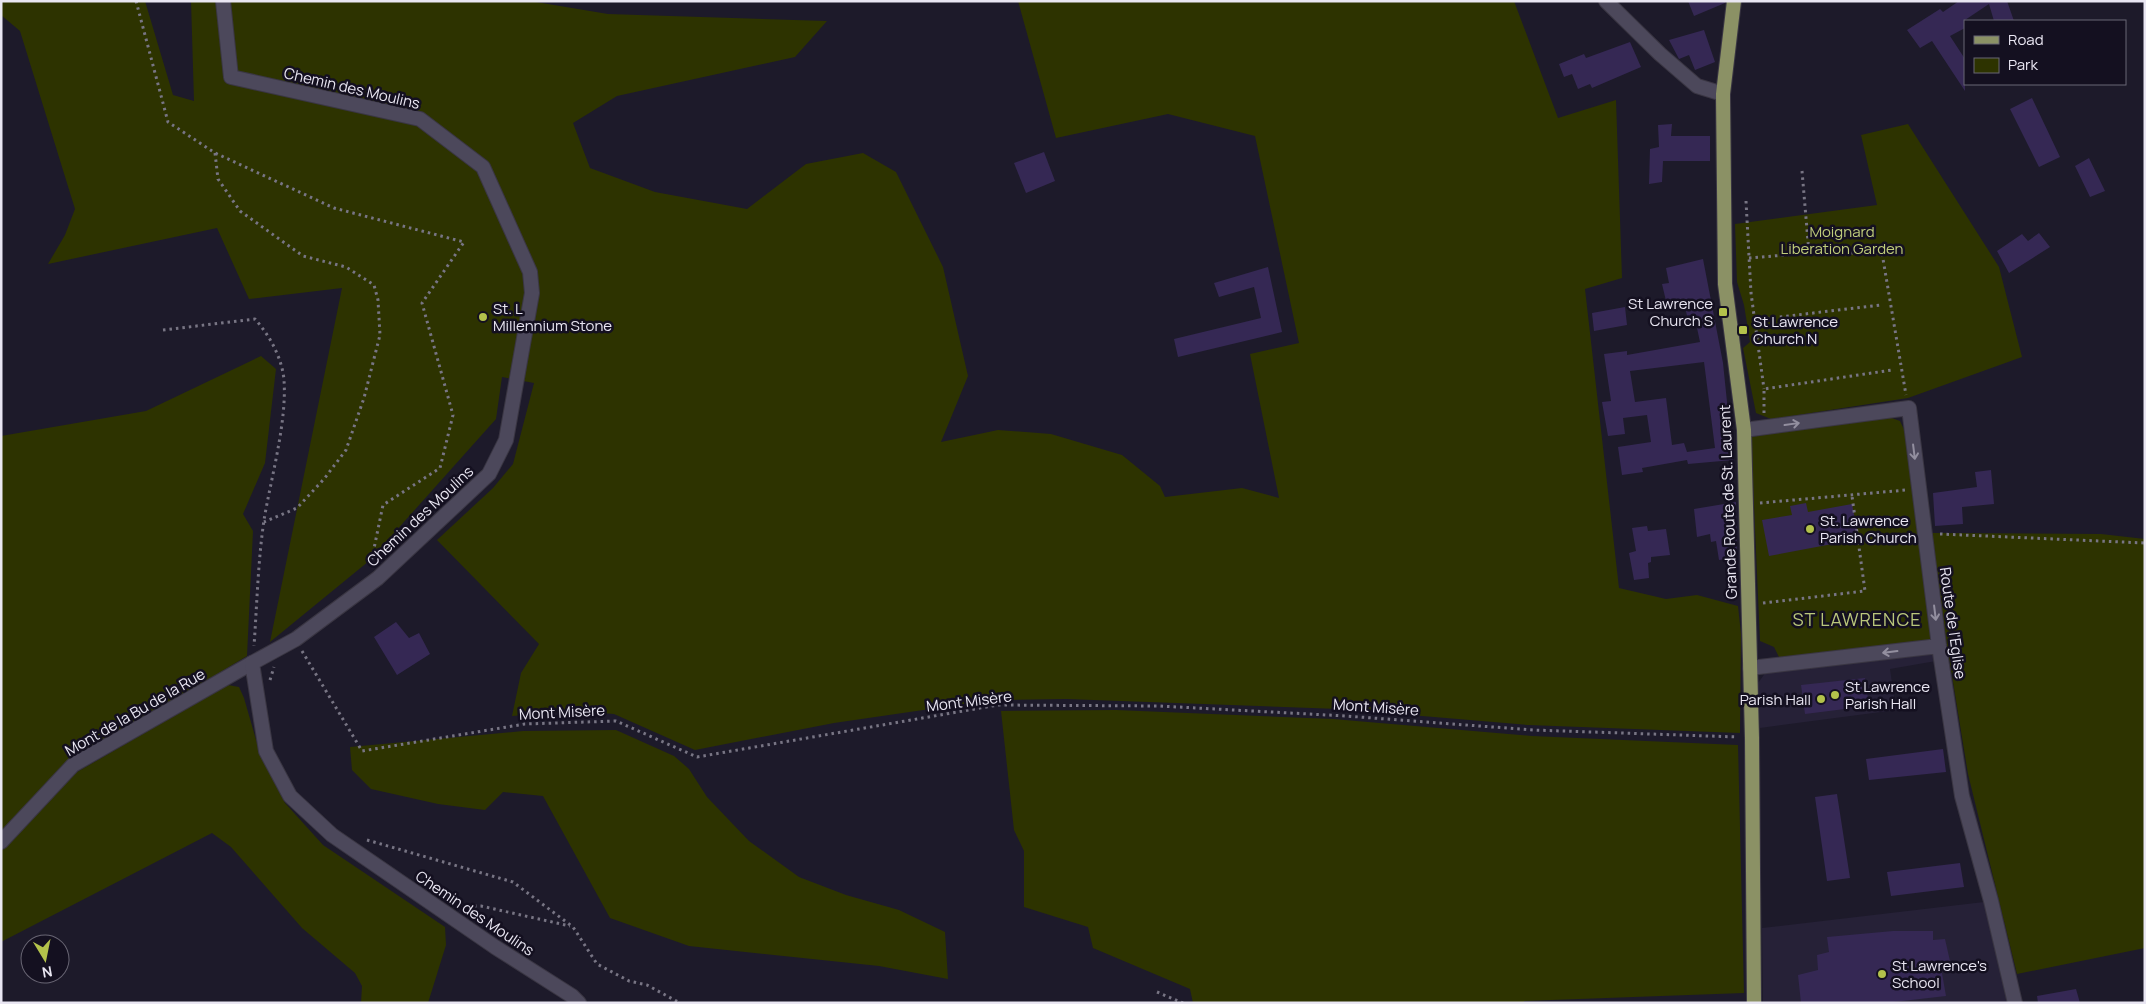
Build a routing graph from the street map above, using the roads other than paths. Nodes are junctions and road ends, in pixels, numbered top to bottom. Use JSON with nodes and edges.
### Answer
{"nodes":[{"id":1,"x":223,"y":1,"type":"edge"},
{"id":2,"x":1606,"y":1,"type":"edge"},
{"id":3,"x":1734,"y":1,"type":"edge"},
{"id":4,"x":1723,"y":94,"type":"junction"},
{"id":5,"x":1744,"y":430,"type":"junction"},
{"id":6,"x":1939,"y":646,"type":"junction"},
{"id":7,"x":252,"y":663,"type":"junction"},
{"id":8,"x":1750,"y":668,"type":"junction"},
{"id":9,"x":1,"y":842,"type":"edge"},
{"id":10,"x":579,"y":1003,"type":"edge"},
{"id":11,"x":1754,"y":1003,"type":"edge"},
{"id":12,"x":2015,"y":1003,"type":"edge"}],
"edges":[{"from":1,"to":7,"type":"street","name":"Chemin des Moulins"},
{"from":2,"to":4,"type":"street"},
{"from":3,"to":4,"type":"main road","name":"Grande Route de St. Laurent"},
{"from":4,"to":5,"type":"main road","name":"Grande Route de St. Laurent"},
{"from":5,"to":6,"type":"street","name":"Route de l'Eglise","one_way":true},
{"from":5,"to":8,"type":"main road","name":"Grande Route de St. Laurent"},
{"from":6,"to":8,"type":"street","one_way":true},
{"from":6,"to":12,"type":"street","name":"Route de l'Eglise"},
{"from":7,"to":9,"type":"street","name":"Mont de la Bu de la Rue"},
{"from":7,"to":10,"type":"street","name":"Chemin des Moulins"},
{"from":8,"to":11,"type":"main road","name":"Grande Route de St. Laurent"}]}
